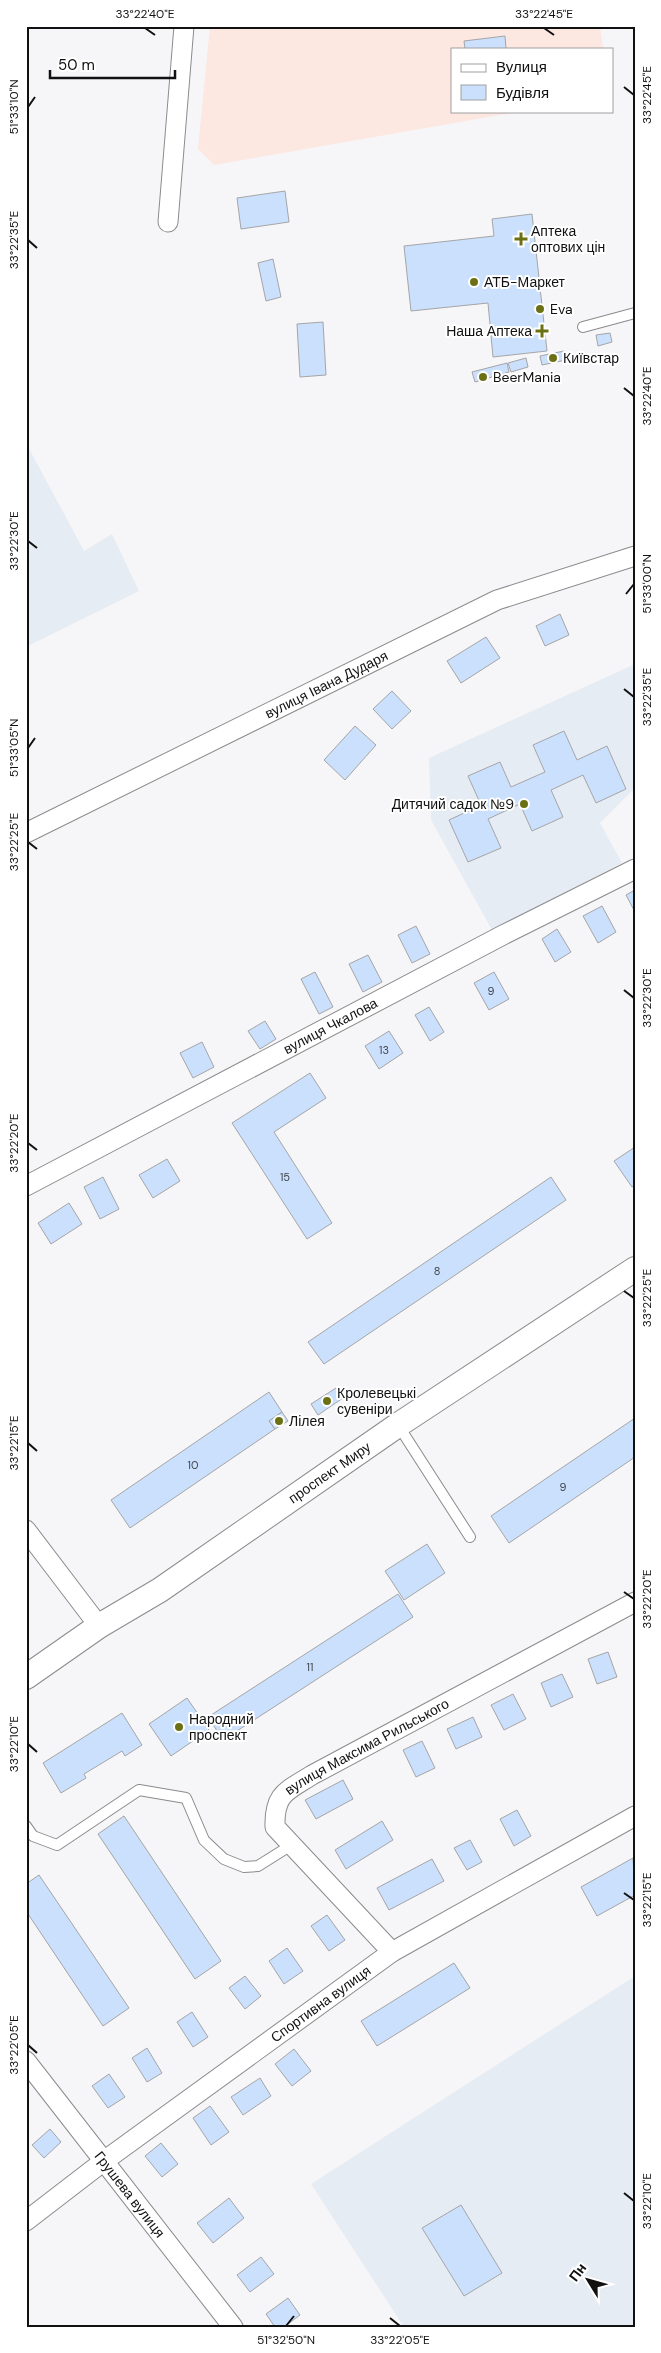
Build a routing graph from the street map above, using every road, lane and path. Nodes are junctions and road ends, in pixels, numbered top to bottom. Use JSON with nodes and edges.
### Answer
{"nodes":[{"id":1,"x":184,"y":26,"type":"edge"},
{"id":2,"x":168,"y":222,"type":"dead end"},
{"id":3,"x":635,"y":313,"type":"edge"},
{"id":4,"x":583,"y":327,"type":"dead end"},
{"id":5,"x":635,"y":556,"type":"edge"},
{"id":6,"x":26,"y":833,"type":"edge"},
{"id":7,"x":635,"y":869,"type":"edge"},
{"id":8,"x":26,"y":1186,"type":"edge"},
{"id":9,"x":635,"y":1269,"type":"edge"},
{"id":10,"x":398,"y":1425,"type":"junction"},
{"id":11,"x":26,"y":1530,"type":"edge"},
{"id":12,"x":470,"y":1537,"type":"dead end"},
{"id":13,"x":635,"y":1602,"type":"edge"},
{"id":14,"x":99,"y":1626,"type":"junction"},
{"id":15,"x":26,"y":1677,"type":"edge"},
{"id":16,"x":635,"y":1816,"type":"edge"},
{"id":17,"x":26,"y":1826,"type":"edge"},
{"id":18,"x":293,"y":1844,"type":"junction"},
{"id":19,"x":392,"y":1952,"type":"junction"},
{"id":20,"x":26,"y":2062,"type":"edge"},
{"id":21,"x":104,"y":2161,"type":"junction"},
{"id":22,"x":26,"y":2221,"type":"edge"},
{"id":23,"x":233,"y":2327,"type":"edge"}],
"edges":[{"from":1,"to":2,"type":"street"},
{"from":3,"to":4,"type":"lane"},
{"from":5,"to":6,"type":"street","name":"вулиця Івана Дударя"},
{"from":7,"to":8,"type":"street","name":"вулиця Чкалова"},
{"from":9,"to":10,"type":"street","name":"проспект Миру"},
{"from":10,"to":12,"type":"lane"},
{"from":10,"to":14,"type":"street","name":"проспект Миру"},
{"from":11,"to":14,"type":"street"},
{"from":13,"to":18,"type":"street","name":"вулиця Максима Рильського"},
{"from":14,"to":15,"type":"street","name":"проспект Миру"},
{"from":16,"to":19,"type":"street","name":"Спортивна вулиця"},
{"from":17,"to":18,"type":"lane"},
{"from":18,"to":19,"type":"street","name":"вулиця Максима Рильського"},
{"from":19,"to":21,"type":"street","name":"Спортивна вулиця"},
{"from":20,"to":21,"type":"street","name":"Грушева вулиця"},
{"from":21,"to":22,"type":"street","name":"Спортивна вулиця"},
{"from":21,"to":23,"type":"street","name":"Грушева вулиця"}]}
